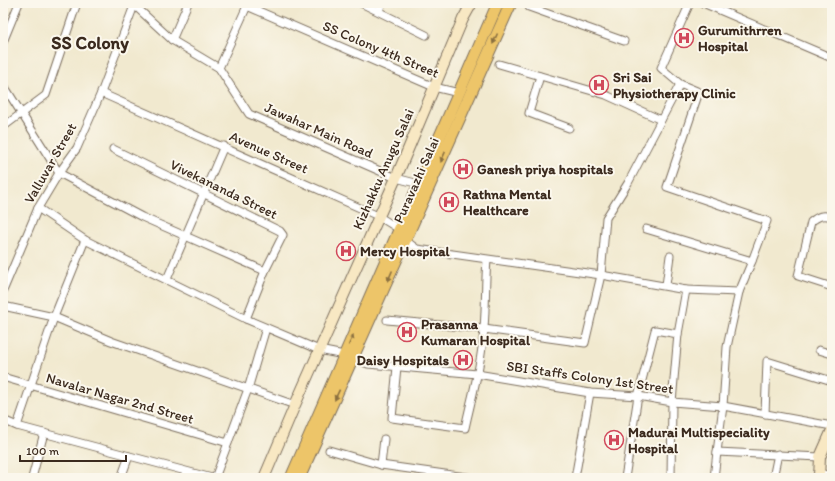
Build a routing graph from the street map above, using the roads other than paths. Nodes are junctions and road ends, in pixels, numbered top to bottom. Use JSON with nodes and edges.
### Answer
{"nodes":[{"id":1,"x":19,"y":3,"type":"edge"},
{"id":2,"x":77,"y":3,"type":"edge"},
{"id":3,"x":188,"y":3,"type":"edge"},
{"id":4,"x":361,"y":3,"type":"edge"},
{"id":5,"x":382,"y":3,"type":"edge"},
{"id":6,"x":460,"y":3,"type":"edge"},
{"id":7,"x":498,"y":3,"type":"edge"},
{"id":8,"x":511,"y":3,"type":"edge"},
{"id":9,"x":690,"y":3,"type":"edge"},
{"id":10,"x":702,"y":3,"type":"edge"},
{"id":11,"x":134,"y":4,"type":"edge"},
{"id":12,"x":247,"y":4,"type":"edge"},
{"id":13,"x":471,"y":5,"type":"edge"},
{"id":14,"x":530,"y":7,"type":"dead end"},
{"id":15,"x":379,"y":11,"type":"junction"},
{"id":16,"x":426,"y":35,"type":"dead end"},
{"id":17,"x":172,"y":40,"type":"junction"},
{"id":18,"x":624,"y":41,"type":"dead end"},
{"id":19,"x":3,"y":42,"type":"edge"},
{"id":20,"x":832,"y":58,"type":"edge"},
{"id":21,"x":499,"y":64,"type":"dead end"},
{"id":22,"x":219,"y":68,"type":"junction"},
{"id":23,"x":540,"y":76,"type":"junction"},
{"id":24,"x":3,"y":84,"type":"edge"},
{"id":25,"x":680,"y":84,"type":"junction"},
{"id":26,"x":434,"y":88,"type":"junction"},
{"id":27,"x":101,"y":93,"type":"junction"},
{"id":28,"x":459,"y":93,"type":"junction"},
{"id":29,"x":21,"y":115,"type":"junction"},
{"id":30,"x":661,"y":120,"type":"junction"},
{"id":31,"x":3,"y":127,"type":"edge"},
{"id":32,"x":569,"y":128,"type":"dead end"},
{"id":33,"x":224,"y":146,"type":"junction"},
{"id":34,"x":113,"y":149,"type":"dead end"},
{"id":35,"x":59,"y":173,"type":"junction"},
{"id":36,"x":396,"y":178,"type":"junction"},
{"id":37,"x":419,"y":184,"type":"junction"},
{"id":38,"x":204,"y":193,"type":"junction"},
{"id":39,"x":38,"y":208,"type":"junction"},
{"id":40,"x":378,"y":216,"type":"junction"},
{"id":41,"x":832,"y":217,"type":"edge"},
{"id":42,"x":399,"y":229,"type":"junction"},
{"id":43,"x":646,"y":229,"type":"dead end"},
{"id":44,"x":186,"y":238,"type":"junction"},
{"id":45,"x":85,"y":240,"type":"junction"},
{"id":46,"x":405,"y":240,"type":"junction"},
{"id":47,"x":670,"y":256,"type":"dead end"},
{"id":48,"x":487,"y":260,"type":"junction"},
{"id":49,"x":752,"y":262,"type":"junction"},
{"id":50,"x":265,"y":271,"type":"junction"},
{"id":51,"x":601,"y":275,"type":"junction"},
{"id":52,"x":167,"y":279,"type":"junction"},
{"id":53,"x":666,"y":286,"type":"junction"},
{"id":54,"x":832,"y":287,"type":"edge"},
{"id":55,"x":686,"y":290,"type":"junction"},
{"id":56,"x":3,"y":291,"type":"edge"},
{"id":57,"x":739,"y":292,"type":"junction"},
{"id":58,"x":3,"y":306,"type":"edge"},
{"id":59,"x":54,"y":317,"type":"junction"},
{"id":60,"x":246,"y":319,"type":"junction"},
{"id":61,"x":387,"y":320,"type":"dead end"},
{"id":62,"x":266,"y":328,"type":"junction"},
{"id":63,"x":484,"y":329,"type":"junction"},
{"id":64,"x":678,"y":334,"type":"junction"},
{"id":65,"x":319,"y":350,"type":"junction"},
{"id":66,"x":819,"y":350,"type":"dead end"},
{"id":67,"x":832,"y":354,"type":"edge"},
{"id":68,"x":349,"y":357,"type":"junction"},
{"id":69,"x":397,"y":366,"type":"junction"},
{"id":70,"x":477,"y":374,"type":"junction"},
{"id":71,"x":6,"y":378,"type":"dead end"},
{"id":72,"x":832,"y":381,"type":"edge"},
{"id":73,"x":30,"y":385,"type":"junction"},
{"id":74,"x":248,"y":389,"type":"junction"},
{"id":75,"x":590,"y":393,"type":"junction"},
{"id":76,"x":638,"y":396,"type":"junction"},
{"id":77,"x":672,"y":402,"type":"junction"},
{"id":78,"x":294,"y":405,"type":"junction"},
{"id":79,"x":723,"y":406,"type":"junction"},
{"id":80,"x":766,"y":414,"type":"junction"},
{"id":81,"x":3,"y":420,"type":"edge"},
{"id":82,"x":17,"y":426,"type":"junction"},
{"id":83,"x":832,"y":426,"type":"edge"},
{"id":84,"x":832,"y":430,"type":"edge"},
{"id":85,"x":44,"y":433,"type":"junction"},
{"id":86,"x":384,"y":439,"type":"dead end"},
{"id":87,"x":228,"y":443,"type":"junction"},
{"id":88,"x":329,"y":450,"type":"dead end"},
{"id":89,"x":717,"y":452,"type":"junction"},
{"id":90,"x":778,"y":454,"type":"junction"},
{"id":91,"x":129,"y":456,"type":"junction"},
{"id":92,"x":820,"y":457,"type":"junction"},
{"id":93,"x":381,"y":465,"type":"junction"},
{"id":94,"x":432,"y":475,"type":"edge"},
{"id":95,"x":818,"y":475,"type":"edge"},
{"id":96,"x":832,"y":477,"type":"edge"},
{"id":97,"x":32,"y":478,"type":"edge"},
{"id":98,"x":121,"y":478,"type":"edge"},
{"id":99,"x":212,"y":478,"type":"edge"},
{"id":100,"x":215,"y":478,"type":"edge"},
{"id":101,"x":264,"y":478,"type":"edge"},
{"id":102,"x":291,"y":478,"type":"edge"},
{"id":103,"x":299,"y":478,"type":"edge"},
{"id":104,"x":473,"y":478,"type":"edge"},
{"id":105,"x":574,"y":478,"type":"edge"},
{"id":106,"x":625,"y":478,"type":"edge"},
{"id":107,"x":671,"y":478,"type":"edge"},
{"id":108,"x":714,"y":478,"type":"edge"},
{"id":109,"x":773,"y":478,"type":"edge"}],
"edges":[{"from":1,"to":19,"type":"street"},
{"from":2,"to":29,"type":"street"},
{"from":3,"to":17,"type":"street"},
{"from":4,"to":15,"type":"street"},
{"from":5,"to":15,"type":"street"},
{"from":6,"to":13,"type":"street"},
{"from":7,"to":28,"type":"main road","name":"Puravazhi Salai"},
{"from":8,"to":46,"type":"main road","name":"Puravazhi Salai","one_way":true},
{"from":9,"to":25,"type":"street"},
{"from":10,"to":20,"type":"street"},
{"from":11,"to":17,"type":"street","name":"Jawahar Main Road"},
{"from":11,"to":27,"type":"street","name":"Valluvar Street"},
{"from":12,"to":22,"type":"street","name":"SS Colony 4th Street"},
{"from":12,"to":26,"type":"street","name":"SS Colony 4th Street"},
{"from":13,"to":26,"type":"street","name":"Kizhakku Anugu Salai"},
{"from":14,"to":18,"type":"street"},
{"from":15,"to":16,"type":"street"},
{"from":17,"to":22,"type":"street","name":"Jawahar Main Road"},
{"from":21,"to":23,"type":"street"},
{"from":22,"to":36,"type":"street","name":"Jawahar Main Road"},
{"from":23,"to":30,"type":"street"},
{"from":23,"to":32,"type":"street"},
{"from":24,"to":29,"type":"street"},
{"from":25,"to":30,"type":"street"},
{"from":25,"to":49,"type":"street"},
{"from":26,"to":28,"type":"street","name":"SS Colony 4th Street"},
{"from":26,"to":36,"type":"street","name":"Kizhakku Anugu Salai"},
{"from":27,"to":33,"type":"street","name":"Avenue Street"},
{"from":27,"to":35,"type":"street","name":"Valluvar Street"},
{"from":28,"to":37,"type":"main road","name":"Puravazhi Salai"},
{"from":29,"to":31,"type":"street"},
{"from":29,"to":35,"type":"street"},
{"from":30,"to":51,"type":"street"},
{"from":33,"to":38,"type":"street"},
{"from":33,"to":40,"type":"street","name":"Avenue Street"},
{"from":34,"to":38,"type":"street","name":"Vivekananda Street"},
{"from":35,"to":39,"type":"street","name":"Valluvar Street"},
{"from":35,"to":44,"type":"street"},
{"from":36,"to":37,"type":"street","name":"Jawahar Main Road"},
{"from":36,"to":40,"type":"street","name":"Kizhakku Anugu Salai"},
{"from":37,"to":42,"type":"main road","name":"Puravazhi Salai"},
{"from":38,"to":44,"type":"street"},
{"from":38,"to":50,"type":"street","name":"Vivekananda Street"},
{"from":39,"to":45,"type":"street","name":"SBI Staffs Colony 1st Street"},
{"from":39,"to":56,"type":"street","name":"Valluvar Street"},
{"from":40,"to":42,"type":"street","name":"Avenue Street"},
{"from":40,"to":65,"type":"street","name":"Kizhakku Anugu Salai"},
{"from":41,"to":54,"type":"street"},
{"from":42,"to":46,"type":"street","name":"Avenue Street"},
{"from":68,"to":42,"type":"main road","name":"Puravazhi Salai","one_way":true},
{"from":43,"to":49,"type":"street"},
{"from":44,"to":50,"type":"street"},
{"from":44,"to":52,"type":"street"},
{"from":45,"to":52,"type":"street","name":"SBI Staffs Colony 1st Street"},
{"from":45,"to":59,"type":"street"},
{"from":46,"to":48,"type":"street","name":"Avenue Street"},
{"from":46,"to":68,"type":"main road","name":"Puravazhi Salai","one_way":true},
{"from":47,"to":53,"type":"street"},
{"from":48,"to":51,"type":"street"},
{"from":48,"to":63,"type":"street"},
{"from":49,"to":57,"type":"street"},
{"from":50,"to":60,"type":"street","name":"Vivekananda Street"},
{"from":51,"to":53,"type":"street"},
{"from":51,"to":63,"type":"street"},
{"from":52,"to":60,"type":"street","name":"SBI Staffs Colony 1st Street"},
{"from":53,"to":55,"type":"street"},
{"from":55,"to":57,"type":"street"},
{"from":55,"to":64,"type":"street"},
{"from":57,"to":79,"type":"street"},
{"from":58,"to":59,"type":"street"},
{"from":59,"to":73,"type":"street"},
{"from":59,"to":74,"type":"street"},
{"from":60,"to":62,"type":"street","name":"SBI Staffs Colony 1st Street"},
{"from":61,"to":63,"type":"street"},
{"from":62,"to":65,"type":"street","name":"SBI Staffs Colony 1st Street"},
{"from":62,"to":74,"type":"street"},
{"from":63,"to":70,"type":"street"},
{"from":64,"to":76,"type":"street"},
{"from":64,"to":77,"type":"street"},
{"from":65,"to":68,"type":"street","name":"SBI Staffs Colony 1st Street"},
{"from":65,"to":78,"type":"street","name":"Kizhakku Anugu Salai"},
{"from":66,"to":67,"type":"street"},
{"from":68,"to":69,"type":"street","name":"SBI Staffs Colony 1st Street"},
{"from":68,"to":102,"type":"main road","name":"Puravazhi Salai"},
{"from":68,"to":103,"type":"main road","name":"Puravazhi Salai","one_way":true},
{"from":69,"to":70,"type":"street","name":"SBI Staffs Colony 1st Street"},
{"from":69,"to":70,"type":"street"},
{"from":70,"to":75,"type":"street","name":"SBI Staffs Colony 1st Street"},
{"from":71,"to":73,"type":"street","name":"Navalar Nagar 2nd Street"},
{"from":72,"to":80,"type":"street"},
{"from":73,"to":82,"type":"street"},
{"from":73,"to":87,"type":"street","name":"Navalar Nagar 2nd Street"},
{"from":74,"to":78,"type":"street"},
{"from":74,"to":87,"type":"street"},
{"from":75,"to":76,"type":"street","name":"SBI Staffs Colony 1st Street"},
{"from":75,"to":105,"type":"street"},
{"from":76,"to":77,"type":"street","name":"SBI Staffs Colony 1st Street"},
{"from":76,"to":106,"type":"street"},
{"from":77,"to":79,"type":"street","name":"SBI Staffs Colony 1st Street"},
{"from":77,"to":107,"type":"street"},
{"from":78,"to":101,"type":"street","name":"Kizhakku Anugu Salai"},
{"from":79,"to":80,"type":"street","name":"SBI Staffs Colony 1st Street"},
{"from":79,"to":89,"type":"street"},
{"from":80,"to":83,"type":"street","name":"SBI Staffs Colony 1st Street"},
{"from":81,"to":82,"type":"street"},
{"from":82,"to":85,"type":"street"},
{"from":84,"to":92,"type":"street"},
{"from":85,"to":91,"type":"street"},
{"from":85,"to":97,"type":"street"},
{"from":86,"to":93,"type":"street"},
{"from":87,"to":100,"type":"street"},
{"from":88,"to":93,"type":"street"},
{"from":89,"to":90,"type":"street"},
{"from":89,"to":108,"type":"street"},
{"from":90,"to":92,"type":"street"},
{"from":90,"to":109,"type":"street"},
{"from":91,"to":98,"type":"street"},
{"from":91,"to":99,"type":"street"},
{"from":92,"to":95,"type":"street"},
{"from":93,"to":94,"type":"street"},
{"from":94,"to":104,"type":"street"},
{"from":95,"to":96,"type":"street"}]}
